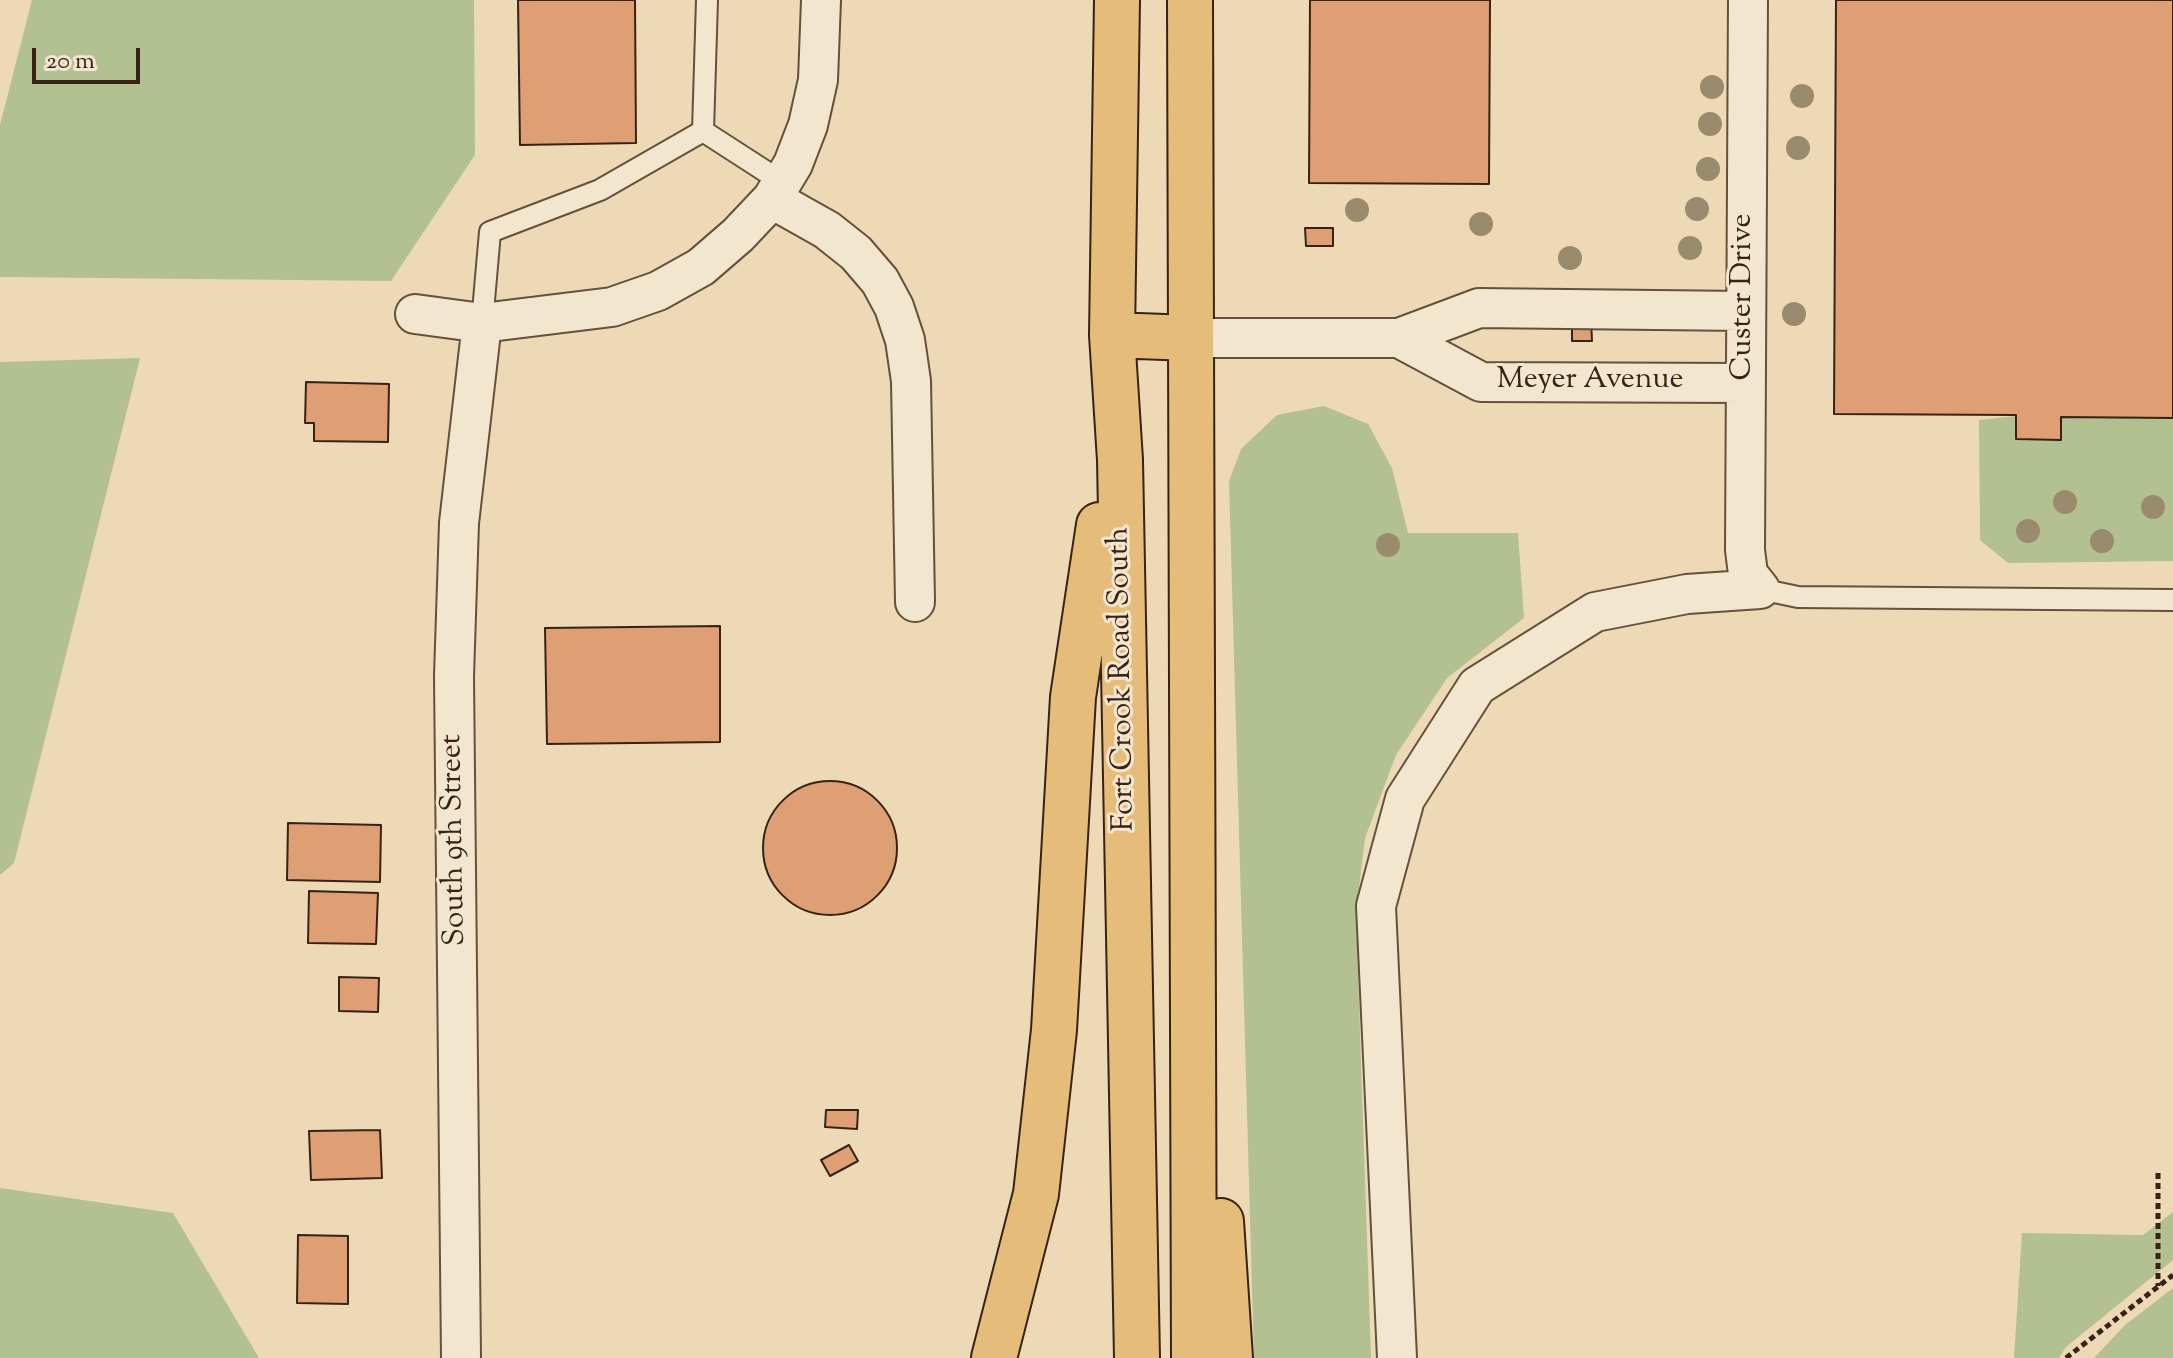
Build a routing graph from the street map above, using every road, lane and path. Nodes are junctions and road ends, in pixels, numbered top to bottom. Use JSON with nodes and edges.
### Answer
{"nodes":[{"id":1,"x":707,"y":0,"type":"edge"},
{"id":2,"x":821,"y":0,"type":"edge"},
{"id":3,"x":1117,"y":0,"type":"edge"},
{"id":4,"x":1190,"y":0,"type":"edge"},
{"id":5,"x":1748,"y":0,"type":"edge"},
{"id":6,"x":703,"y":131,"type":"junction"},
{"id":7,"x":777,"y":191,"type":"junction"},
{"id":8,"x":1744,"y":311,"type":"junction"},
{"id":9,"x":415,"y":314,"type":"dead end"},
{"id":10,"x":482,"y":323,"type":"junction"},
{"id":11,"x":1112,"y":335,"type":"junction"},
{"id":12,"x":1191,"y":338,"type":"junction"},
{"id":13,"x":1399,"y":338,"type":"junction"},
{"id":14,"x":1745,"y":383,"type":"junction"},
{"id":15,"x":1760,"y":589,"type":"junction"},
{"id":16,"x":2173,"y":600,"type":"edge"},
{"id":17,"x":915,"y":602,"type":"dead end"},
{"id":18,"x":1193,"y":783,"type":"junction"},
{"id":19,"x":2158,"y":1173,"type":"dead end"},
{"id":20,"x":2173,"y":1275,"type":"edge"},
{"id":21,"x":2158,"y":1287,"type":"junction"},
{"id":22,"x":461,"y":1358,"type":"edge"},
{"id":23,"x":994,"y":1358,"type":"edge"},
{"id":24,"x":1137,"y":1358,"type":"edge"},
{"id":25,"x":1194,"y":1358,"type":"edge"},
{"id":26,"x":1230,"y":1358,"type":"edge"},
{"id":27,"x":1397,"y":1358,"type":"edge"},
{"id":28,"x":2066,"y":1358,"type":"edge"}],
"edges":[{"from":1,"to":6,"type":"lane"},
{"from":2,"to":7,"type":"street"},
{"from":3,"to":11,"type":"main road","name":"Fort Crook Road South"},
{"from":4,"to":12,"type":"main road"},
{"from":5,"to":8,"type":"street","name":"Custer Drive"},
{"from":6,"to":7,"type":"lane"},
{"from":6,"to":10,"type":"lane"},
{"from":7,"to":10,"type":"street"},
{"from":7,"to":17,"type":"street"},
{"from":8,"to":13,"type":"street","name":"Meyer Avenue"},
{"from":8,"to":14,"type":"street","name":"Custer Drive"},
{"from":9,"to":10,"type":"street"},
{"from":10,"to":22,"type":"street","name":"South 9th Street"},
{"from":11,"to":12,"type":"main road"},
{"from":11,"to":23,"type":"main road"},
{"from":11,"to":24,"type":"main road","name":"Fort Crook Road South"},
{"from":12,"to":13,"type":"street","name":"Meyer Avenue"},
{"from":12,"to":18,"type":"main road"},
{"from":13,"to":14,"type":"street","name":"Meyer Avenue"},
{"from":14,"to":15,"type":"street","name":"Custer Drive"},
{"from":15,"to":16,"type":"lane"},
{"from":15,"to":27,"type":"street"},
{"from":18,"to":25,"type":"main road"},
{"from":18,"to":26,"type":"main road"},
{"from":19,"to":21,"type":"path"},
{"from":20,"to":21,"type":"path"},
{"from":21,"to":28,"type":"path"}]}
